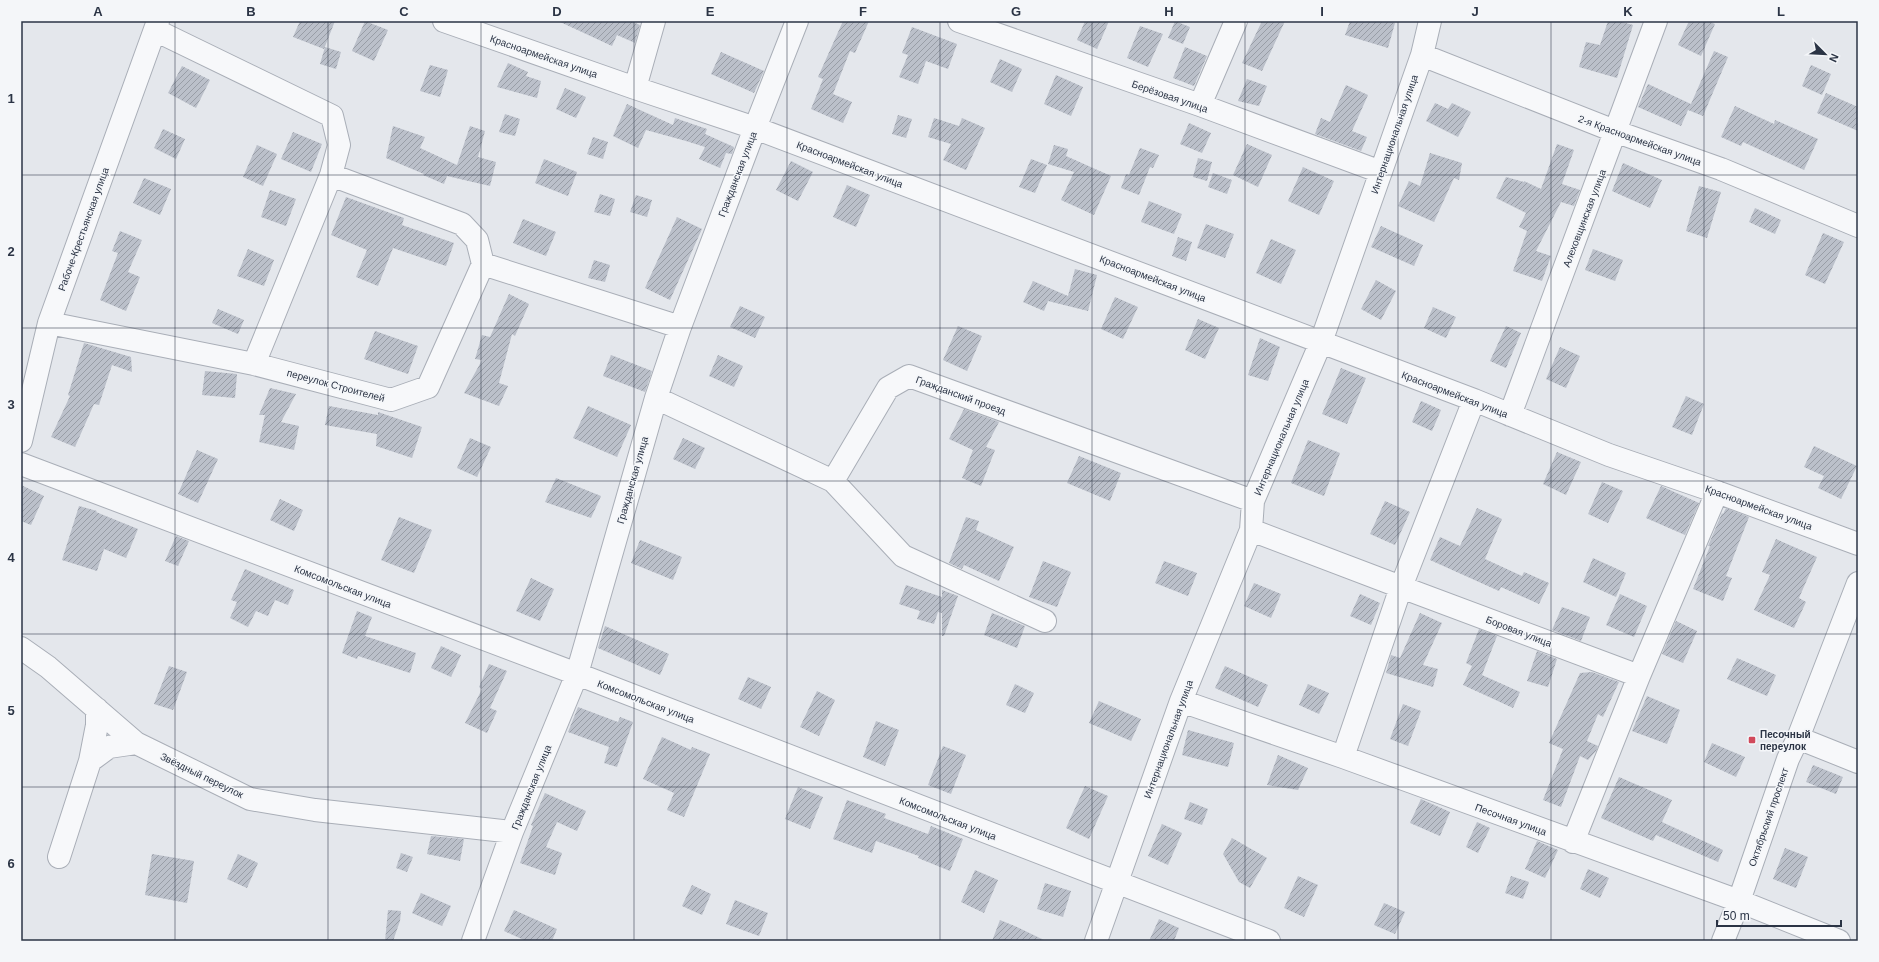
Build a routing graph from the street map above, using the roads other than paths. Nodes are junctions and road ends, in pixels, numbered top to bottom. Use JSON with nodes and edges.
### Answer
{"nodes":[{"id":1,"x":444,"y":21,"type":"edge"},
{"id":2,"x":654,"y":21,"type":"edge"},
{"id":3,"x":797,"y":21,"type":"edge"},
{"id":4,"x":959,"y":21,"type":"edge"},
{"id":5,"x":1236,"y":21,"type":"edge"},
{"id":6,"x":1430,"y":21,"type":"edge"},
{"id":7,"x":1656,"y":21,"type":"edge"},
{"id":8,"x":157,"y":26,"type":"edge"},
{"id":9,"x":1422,"y":55,"type":"junction"},
{"id":10,"x":634,"y":88,"type":"junction"},
{"id":11,"x":1200,"y":105,"type":"junction"},
{"id":12,"x":755,"y":128,"type":"junction"},
{"id":13,"x":1617,"y":132,"type":"junction"},
{"id":14,"x":1381,"y":172,"type":"junction"},
{"id":15,"x":331,"y":175,"type":"junction"},
{"id":16,"x":1858,"y":226,"type":"edge"},
{"id":17,"x":483,"y":264,"type":"junction"},
{"id":18,"x":48,"y":323,"type":"junction"},
{"id":19,"x":680,"y":327,"type":"junction"},
{"id":20,"x":1322,"y":342,"type":"junction"},
{"id":21,"x":254,"y":364,"type":"junction"},
{"id":22,"x":656,"y":398,"type":"junction"},
{"id":23,"x":1474,"y":400,"type":"junction"},
{"id":24,"x":1510,"y":415,"type":"junction"},
{"id":25,"x":21,"y":441,"type":"edge"},
{"id":26,"x":21,"y":464,"type":"edge"},
{"id":27,"x":833,"y":481,"type":"junction"},
{"id":28,"x":1717,"y":492,"type":"junction"},
{"id":29,"x":1253,"y":501,"type":"junction"},
{"id":30,"x":1251,"y":530,"type":"junction"},
{"id":31,"x":1858,"y":544,"type":"edge"},
{"id":32,"x":1858,"y":583,"type":"edge"},
{"id":33,"x":1401,"y":587,"type":"junction"},
{"id":34,"x":1046,"y":620,"type":"dead end"},
{"id":35,"x":21,"y":648,"type":"edge"},
{"id":36,"x":577,"y":674,"type":"junction"},
{"id":37,"x":1639,"y":676,"type":"junction"},
{"id":38,"x":1181,"y":701,"type":"junction"},
{"id":39,"x":97,"y":709,"type":"junction"},
{"id":40,"x":1798,"y":738,"type":"junction"},
{"id":41,"x":136,"y":743,"type":"junction"},
{"id":42,"x":1343,"y":757,"type":"junction"},
{"id":43,"x":90,"y":761,"type":"junction"},
{"id":44,"x":1858,"y":762,"type":"edge"},
{"id":45,"x":512,"y":832,"type":"junction"},
{"id":46,"x":1573,"y":842,"type":"junction"},
{"id":47,"x":59,"y":857,"type":"dead end"},
{"id":48,"x":1117,"y":883,"type":"junction"},
{"id":49,"x":1739,"y":901,"type":"junction"},
{"id":50,"x":473,"y":941,"type":"edge"},
{"id":51,"x":1096,"y":941,"type":"edge"},
{"id":52,"x":1269,"y":941,"type":"edge"},
{"id":53,"x":1723,"y":941,"type":"edge"},
{"id":54,"x":1839,"y":941,"type":"edge"}],
"edges":[{"from":1,"to":10,"type":"street","name":"Красноармейская улица"},
{"from":2,"to":10,"type":"street"},
{"from":3,"to":12,"type":"street","name":"Гражданская улица"},
{"from":4,"to":11,"type":"street","name":"Берёзовая улица"},
{"from":5,"to":11,"type":"street"},
{"from":6,"to":9,"type":"street","name":"Интернациональная улица"},
{"from":7,"to":13,"type":"street","name":"Алеховщинская улица"},
{"from":8,"to":15,"type":"street"},
{"from":8,"to":18,"type":"street","name":"Рабоче-Крестьянская улица"},
{"from":9,"to":13,"type":"street","name":"2-я Красноармейская улица"},
{"from":9,"to":14,"type":"street","name":"Интернациональная улица"},
{"from":10,"to":12,"type":"street","name":"Красноармейская улица"},
{"from":11,"to":14,"type":"street","name":"Берёзовая улица"},
{"from":12,"to":19,"type":"street","name":"Гражданская улица"},
{"from":12,"to":20,"type":"street","name":"Красноармейская улица"},
{"from":13,"to":16,"type":"street","name":"2-я Красноармейская улица"},
{"from":13,"to":24,"type":"street","name":"Алеховщинская улица"},
{"from":14,"to":20,"type":"street","name":"Интернациональная улица"},
{"from":15,"to":17,"type":"street"},
{"from":15,"to":21,"type":"street"},
{"from":17,"to":19,"type":"street"},
{"from":17,"to":21,"type":"street","name":"переулок Строителей"},
{"from":18,"to":21,"type":"street","name":"переулок Строителей"},
{"from":18,"to":25,"type":"street","name":"Рабоче-Крестьянская улица"},
{"from":19,"to":22,"type":"street","name":"Гражданская улица"},
{"from":20,"to":23,"type":"street","name":"Красноармейская улица"},
{"from":20,"to":29,"type":"street","name":"Интернациональная улица"},
{"from":22,"to":27,"type":"street"},
{"from":22,"to":36,"type":"street","name":"Гражданская улица"},
{"from":23,"to":24,"type":"street","name":"Красноармейская улица"},
{"from":23,"to":33,"type":"street"},
{"from":24,"to":28,"type":"street","name":"Красноармейская улица"},
{"from":26,"to":36,"type":"street","name":"Комсомольская улица"},
{"from":27,"to":29,"type":"street","name":"Гражданский проезд"},
{"from":27,"to":34,"type":"street"},
{"from":28,"to":31,"type":"street","name":"Красноармейская улица"},
{"from":28,"to":37,"type":"street"},
{"from":29,"to":30,"type":"street","name":"Интернациональная улица"},
{"from":30,"to":33,"type":"street","name":"Боровая улица"},
{"from":30,"to":38,"type":"street","name":"Интернациональная улица"},
{"from":32,"to":40,"type":"street","name":"Октябрьский проспект"},
{"from":33,"to":37,"type":"street","name":"Боровая улица"},
{"from":33,"to":42,"type":"street"},
{"from":35,"to":39,"type":"street","name":"Звёздный переулок"},
{"from":36,"to":45,"type":"street","name":"Гражданская улица"},
{"from":36,"to":48,"type":"street","name":"Комсомольская улица"},
{"from":37,"to":46,"type":"street"},
{"from":38,"to":42,"type":"street","name":"Песочная улица"},
{"from":38,"to":48,"type":"street","name":"Интернациональная улица"},
{"from":39,"to":41,"type":"street","name":"Звёздный переулок"},
{"from":39,"to":43,"type":"street"},
{"from":40,"to":44,"type":"street"},
{"from":40,"to":49,"type":"street","name":"Октябрьский проспект"},
{"from":41,"to":43,"type":"street"},
{"from":41,"to":45,"type":"street","name":"Звёздный переулок"},
{"from":42,"to":46,"type":"street","name":"Песочная улица"},
{"from":43,"to":47,"type":"street"},
{"from":45,"to":50,"type":"street","name":"Гражданская улица"},
{"from":46,"to":49,"type":"street","name":"Песочная улица"},
{"from":48,"to":51,"type":"street","name":"Интернациональная улица"},
{"from":48,"to":52,"type":"street","name":"Комсомольская улица"},
{"from":49,"to":53,"type":"street","name":"Октябрьский проспект"},
{"from":49,"to":54,"type":"street","name":"Песочная улица"}]}
